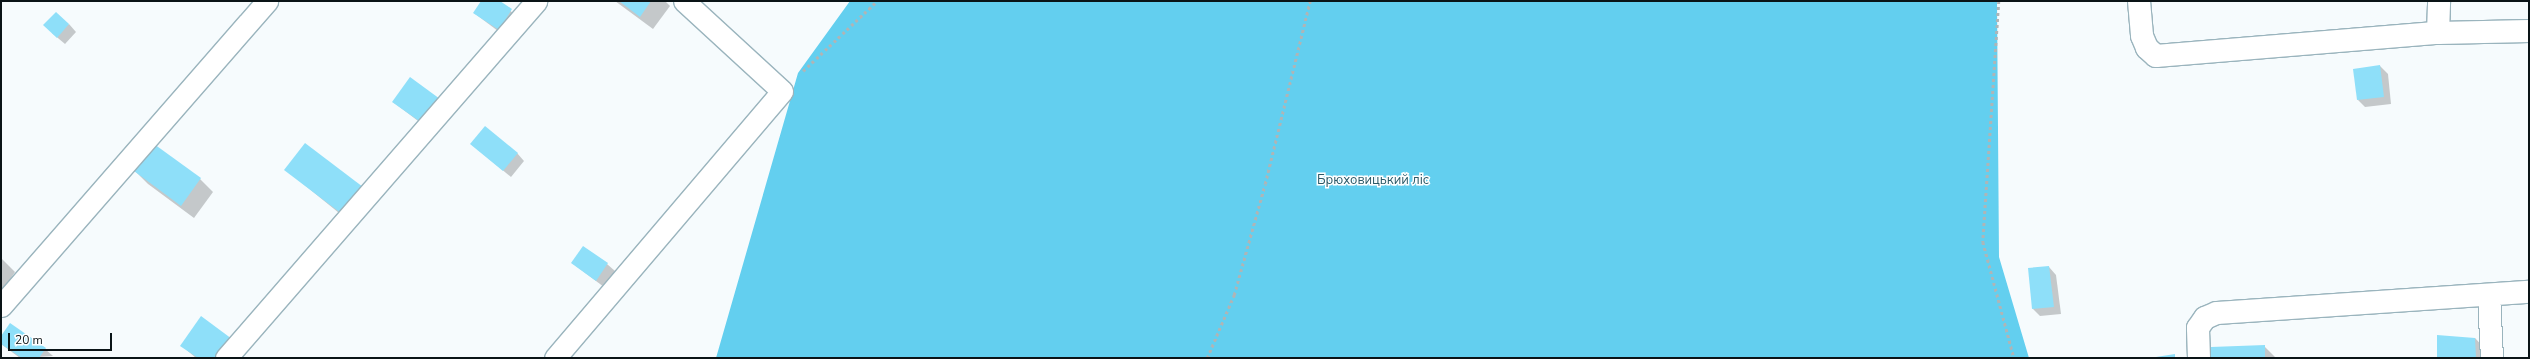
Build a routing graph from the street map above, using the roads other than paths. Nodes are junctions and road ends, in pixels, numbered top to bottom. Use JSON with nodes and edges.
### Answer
{"nodes":[{"id":1,"x":267,"y":1,"type":"edge"},
{"id":2,"x":536,"y":1,"type":"edge"},
{"id":3,"x":684,"y":1,"type":"edge"},
{"id":4,"x":2139,"y":1,"type":"edge"},
{"id":5,"x":2439,"y":1,"type":"edge"},
{"id":6,"x":2529,"y":31,"type":"edge"},
{"id":7,"x":2438,"y":33,"type":"junction"},
{"id":8,"x":2529,"y":292,"type":"edge"},
{"id":9,"x":2489,"y":295,"type":"junction"},
{"id":10,"x":1,"y":306,"type":"edge"},
{"id":11,"x":226,"y":358,"type":"edge"},
{"id":12,"x":555,"y":358,"type":"edge"},
{"id":13,"x":2199,"y":358,"type":"edge"},
{"id":14,"x":2492,"y":358,"type":"edge"}],
"edges":[{"from":1,"to":10,"type":"lane"},
{"from":2,"to":11,"type":"lane"},
{"from":3,"to":12,"type":"lane"},
{"from":4,"to":7,"type":"street"},
{"from":5,"to":7,"type":"street"},
{"from":6,"to":7,"type":"street"},
{"from":8,"to":9,"type":"street"},
{"from":9,"to":13,"type":"street"},
{"from":9,"to":14,"type":"street"}]}
